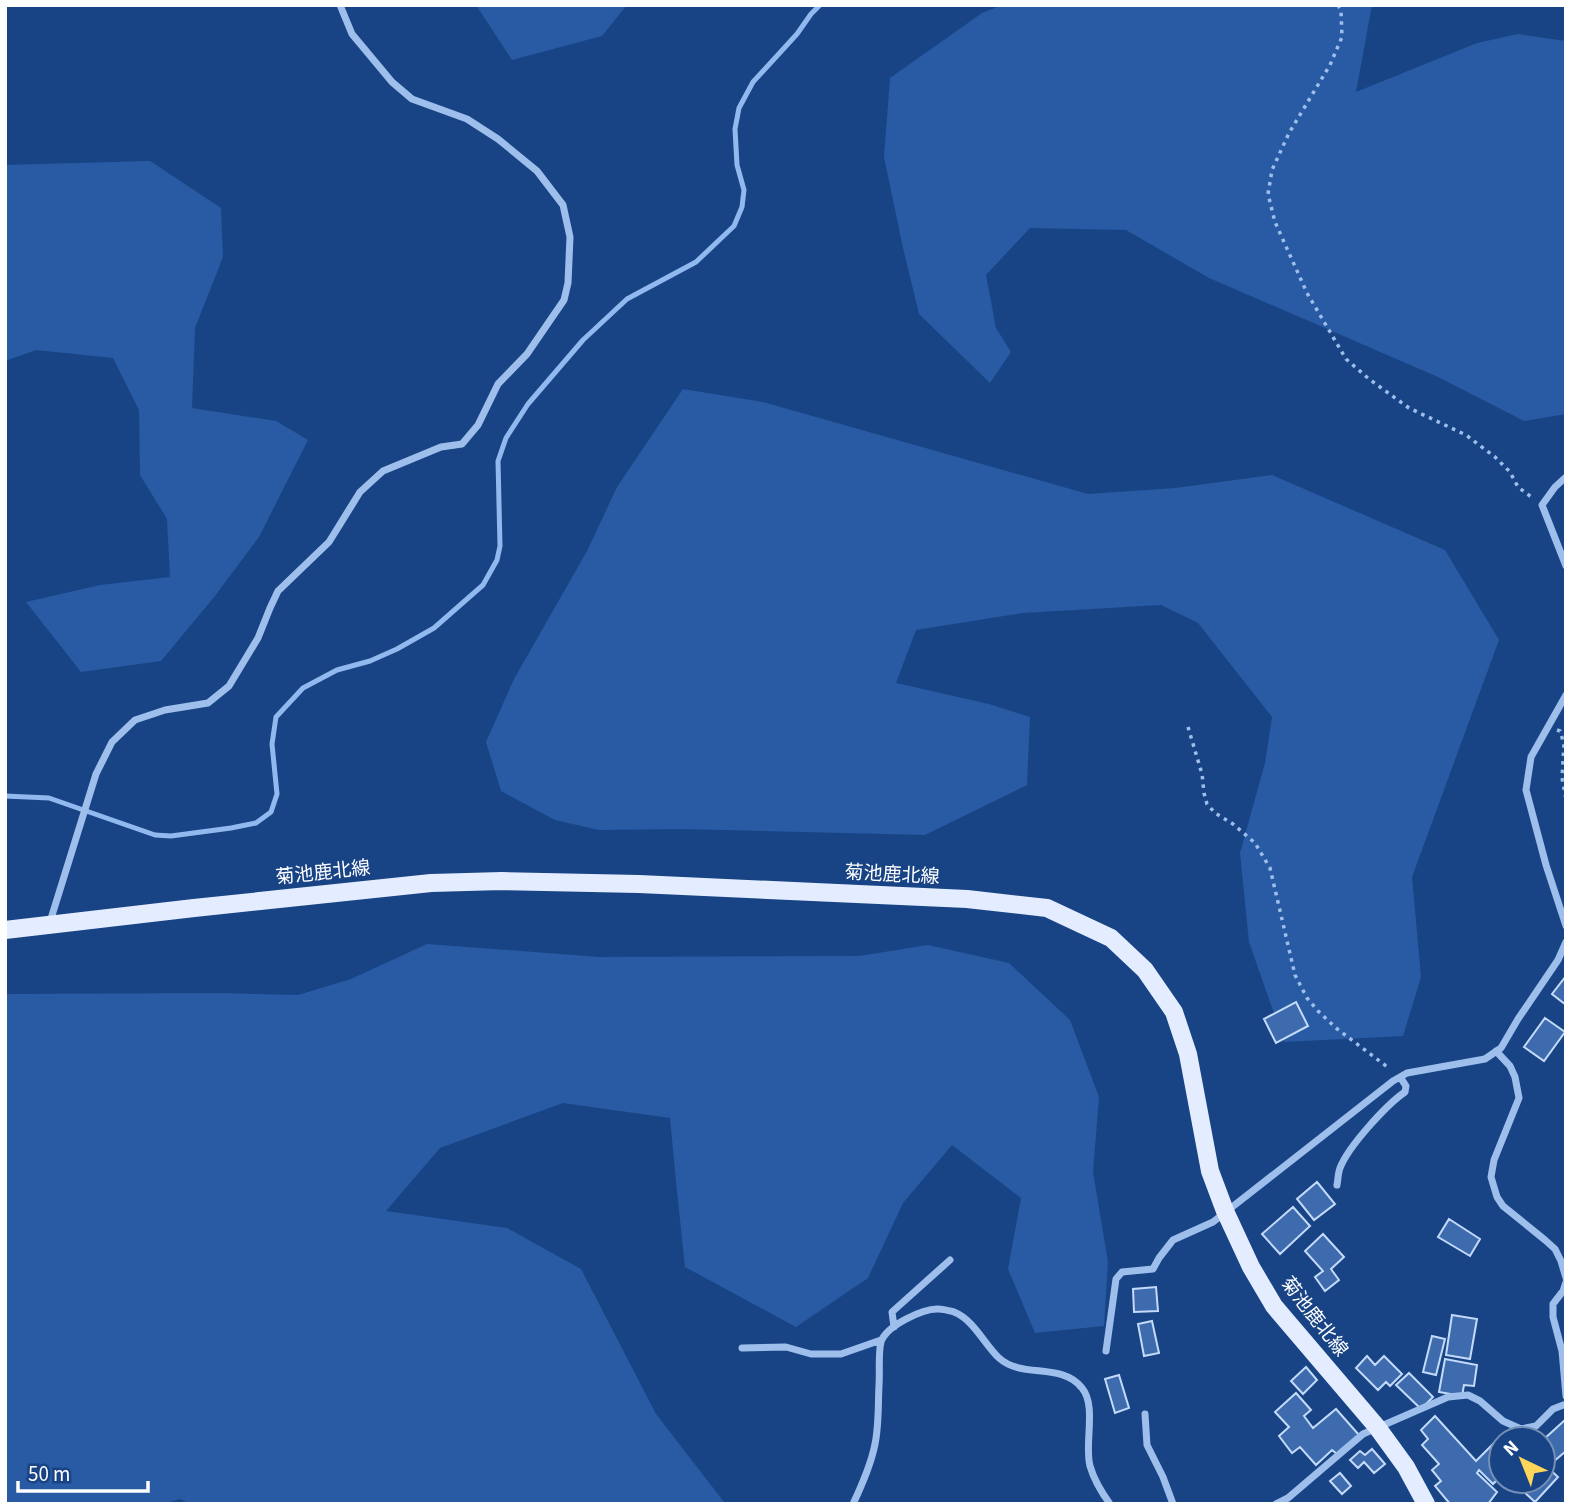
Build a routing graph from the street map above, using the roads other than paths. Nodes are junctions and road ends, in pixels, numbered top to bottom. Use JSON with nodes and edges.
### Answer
{"nodes":[{"id":1,"x":340,"y":5,"type":"edge"},
{"id":2,"x":1566,"y":477,"type":"edge"},
{"id":3,"x":1566,"y":566,"type":"edge"},
{"id":4,"x":1566,"y":695,"type":"edge"},
{"id":5,"x":49,"y":925,"type":"junction"},
{"id":6,"x":1566,"y":926,"type":"edge"},
{"id":7,"x":5,"y":930,"type":"edge"},
{"id":8,"x":1566,"y":942,"type":"edge"},
{"id":9,"x":1496,"y":1051,"type":"junction"},
{"id":10,"x":1400,"y":1077,"type":"junction"},
{"id":11,"x":1337,"y":1185,"type":"dead end"},
{"id":12,"x":1225,"y":1211,"type":"junction"},
{"id":13,"x":950,"y":1259,"type":"dead end"},
{"id":14,"x":1566,"y":1280,"type":"edge"},
{"id":15,"x":894,"y":1327,"type":"junction"},
{"id":16,"x":881,"y":1340,"type":"junction"},
{"id":17,"x":742,"y":1348,"type":"dead end"},
{"id":18,"x":1107,"y":1351,"type":"dead end"},
{"id":19,"x":1566,"y":1396,"type":"edge"},
{"id":20,"x":1566,"y":1404,"type":"edge"},
{"id":21,"x":1145,"y":1414,"type":"dead end"},
{"id":22,"x":1377,"y":1427,"type":"junction"},
{"id":23,"x":853,"y":1504,"type":"edge"},
{"id":24,"x":1110,"y":1504,"type":"edge"},
{"id":25,"x":1173,"y":1504,"type":"edge"},
{"id":26,"x":1276,"y":1504,"type":"edge"},
{"id":27,"x":1426,"y":1504,"type":"edge"}],
"edges":[{"from":1,"to":5,"type":"street"},
{"from":2,"to":3,"type":"street"},
{"from":4,"to":6,"type":"street"},
{"from":5,"to":7,"type":"main road","name":"菊池鹿北線"},
{"from":5,"to":12,"type":"main road","name":"菊池鹿北線"},
{"from":8,"to":9,"type":"street"},
{"from":9,"to":10,"type":"street"},
{"from":9,"to":14,"type":"street"},
{"from":10,"to":11,"type":"street"},
{"from":10,"to":12,"type":"street"},
{"from":12,"to":18,"type":"street"},
{"from":12,"to":22,"type":"main road","name":"菊池鹿北線"},
{"from":13,"to":15,"type":"street"},
{"from":14,"to":19,"type":"street"},
{"from":15,"to":16,"type":"street"},
{"from":15,"to":24,"type":"street"},
{"from":16,"to":17,"type":"street"},
{"from":16,"to":23,"type":"street"},
{"from":20,"to":22,"type":"street"},
{"from":21,"to":25,"type":"street"},
{"from":22,"to":26,"type":"street"},
{"from":22,"to":27,"type":"main road","name":"菊池鹿北線"}]}
